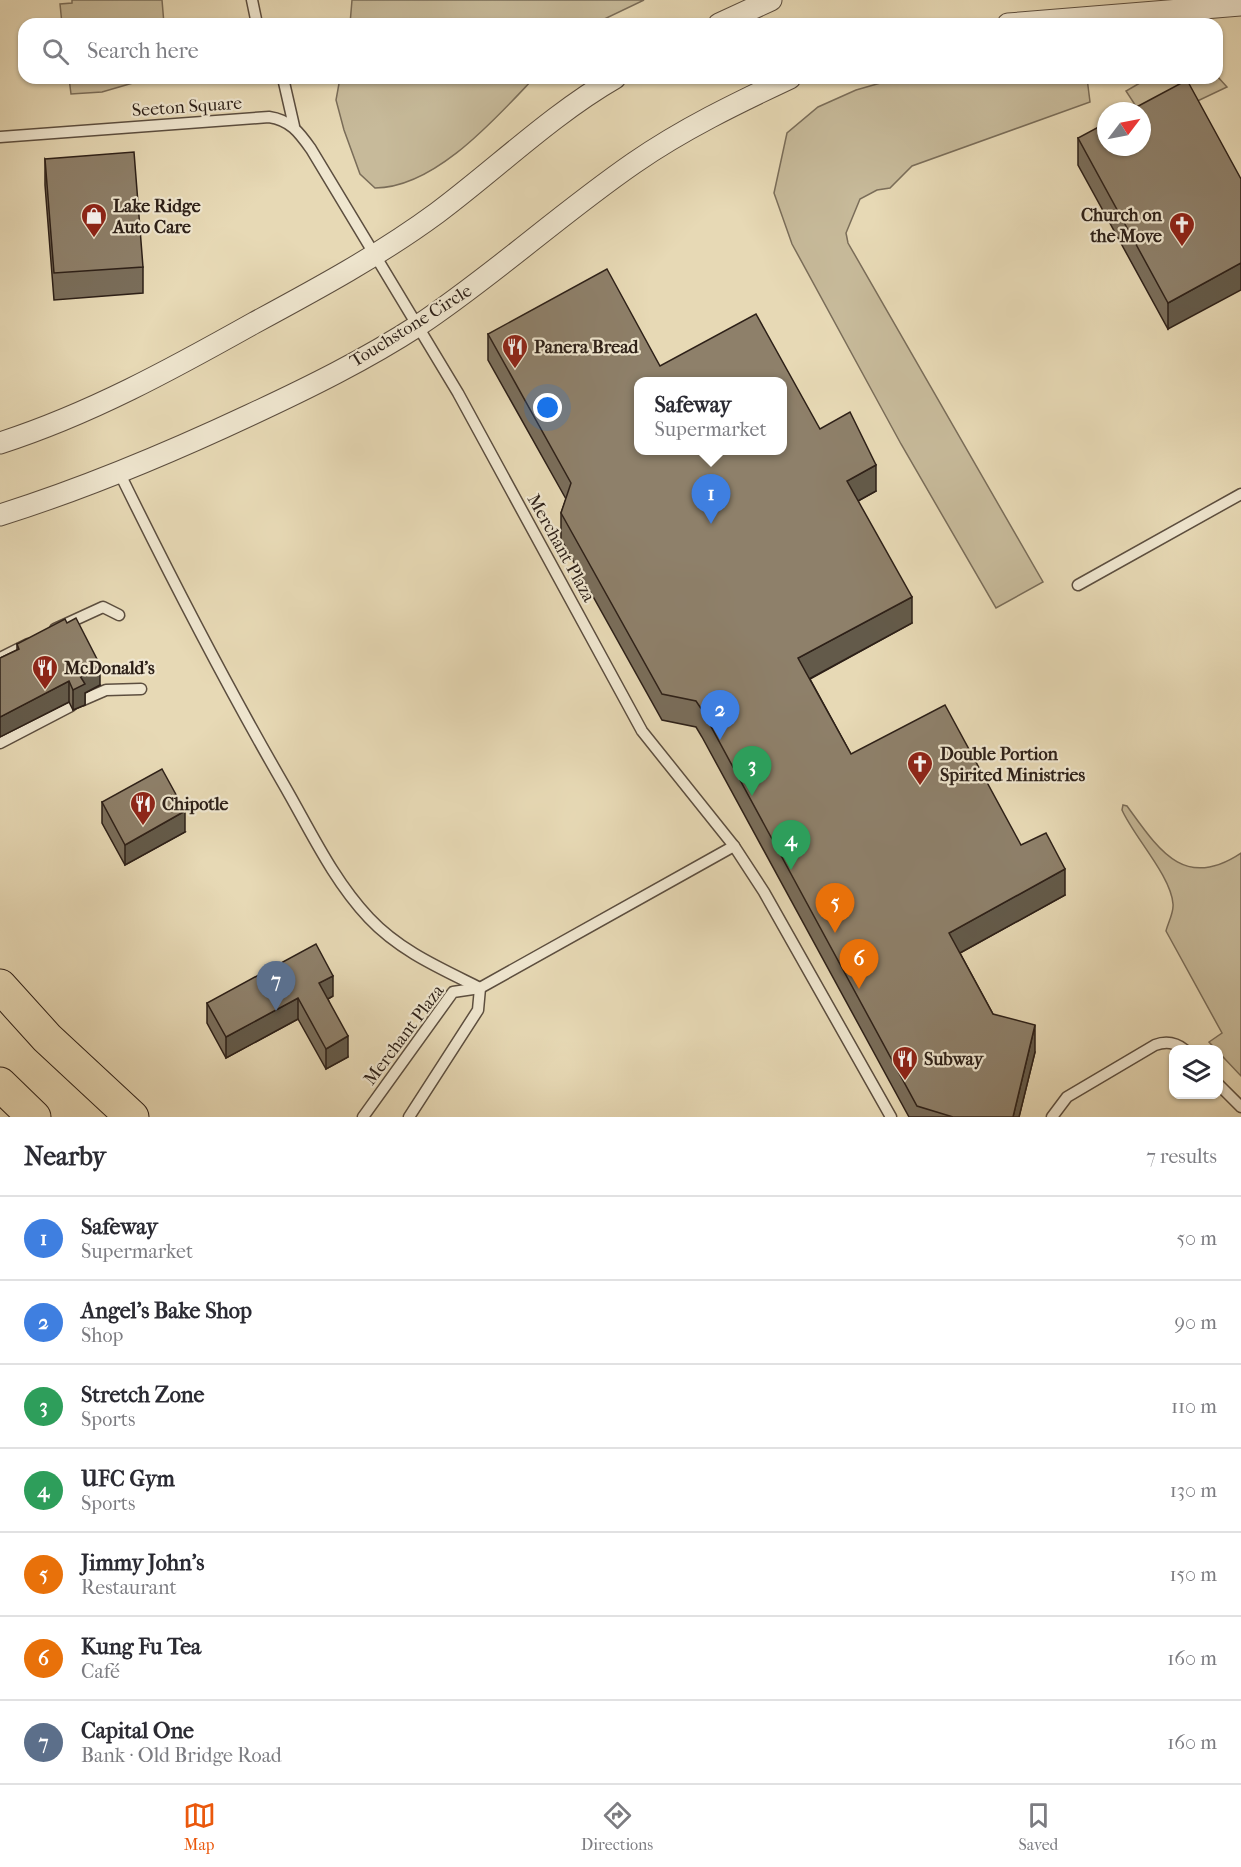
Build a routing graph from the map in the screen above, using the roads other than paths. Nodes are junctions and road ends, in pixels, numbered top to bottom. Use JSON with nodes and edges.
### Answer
{"nodes":[{"id":1,"x":252,"y":0,"type":"edge"},
{"id":2,"x":771,"y":0,"type":"edge"},
{"id":3,"x":1241,"y":5,"type":"edge"},
{"id":4,"x":255,"y":18,"type":"edge"},
{"id":5,"x":732,"y":18,"type":"edge"},
{"id":6,"x":1082,"y":18,"type":"edge"},
{"id":7,"x":284,"y":84,"type":"edge"},
{"id":8,"x":607,"y":84,"type":"edge"},
{"id":9,"x":777,"y":84,"type":"edge"},
{"id":10,"x":294,"y":126,"type":"junction"},
{"id":11,"x":0,"y":137,"type":"edge"},
{"id":12,"x":375,"y":254,"type":"junction"},
{"id":13,"x":418,"y":326,"type":"junction"},
{"id":14,"x":0,"y":443,"type":"edge"},
{"id":15,"x":118,"y":472,"type":"junction"},
{"id":16,"x":1241,"y":494,"type":"edge"},
{"id":17,"x":0,"y":515,"type":"edge"},
{"id":18,"x":1078,"y":585,"type":"dead end"},
{"id":19,"x":119,"y":615,"type":"dead end"},
{"id":20,"x":0,"y":658,"type":"edge"},
{"id":21,"x":141,"y":689,"type":"dead end"},
{"id":22,"x":83,"y":700,"type":"edge"},
{"id":23,"x":71,"y":706,"type":"edge"},
{"id":24,"x":0,"y":743,"type":"edge"},
{"id":25,"x":734,"y":846,"type":"junction"},
{"id":26,"x":0,"y":986,"type":"edge"},
{"id":27,"x":480,"y":988,"type":"junction"},
{"id":28,"x":1178,"y":1045,"type":"edge"},
{"id":29,"x":0,"y":1084,"type":"edge"},
{"id":30,"x":1223,"y":1089,"type":"edge"},
{"id":31,"x":1241,"y":1107,"type":"edge"},
{"id":32,"x":34,"y":1117,"type":"edge"},
{"id":33,"x":132,"y":1117,"type":"edge"},
{"id":34,"x":363,"y":1117,"type":"edge"},
{"id":35,"x":409,"y":1117,"type":"edge"},
{"id":36,"x":891,"y":1117,"type":"edge"},
{"id":37,"x":1052,"y":1117,"type":"edge"}],
"edges":[{"from":1,"to":4,"type":"lane"},
{"from":2,"to":5,"type":"street"},
{"from":3,"to":6,"type":"street"},
{"from":7,"to":10,"type":"lane"},
{"from":8,"to":12,"type":"street"},
{"from":9,"to":13,"type":"street","name":"Touchstone Circle"},
{"from":10,"to":11,"type":"lane","name":"Seeton Square"},
{"from":10,"to":12,"type":"lane"},
{"from":12,"to":13,"type":"lane","name":"Merchant Plaza"},
{"from":12,"to":14,"type":"street"},
{"from":13,"to":15,"type":"street","name":"Touchstone Circle"},
{"from":13,"to":25,"type":"lane","name":"Merchant Plaza"},
{"from":15,"to":17,"type":"street","name":"Touchstone Circle"},
{"from":15,"to":27,"type":"lane"},
{"from":16,"to":18,"type":"lane"},
{"from":19,"to":20,"type":"lane"},
{"from":21,"to":22,"type":"lane"},
{"from":23,"to":24,"type":"lane"},
{"from":25,"to":27,"type":"lane","name":"Merchant Plaza"},
{"from":25,"to":36,"type":"lane","name":"Merchant Plaza"},
{"from":26,"to":33,"type":"main road"},
{"from":27,"to":34,"type":"lane","name":"Merchant Plaza"},
{"from":27,"to":35,"type":"lane"},
{"from":28,"to":37,"type":"lane"},
{"from":29,"to":32,"type":"main road"},
{"from":30,"to":31,"type":"lane"}]}
